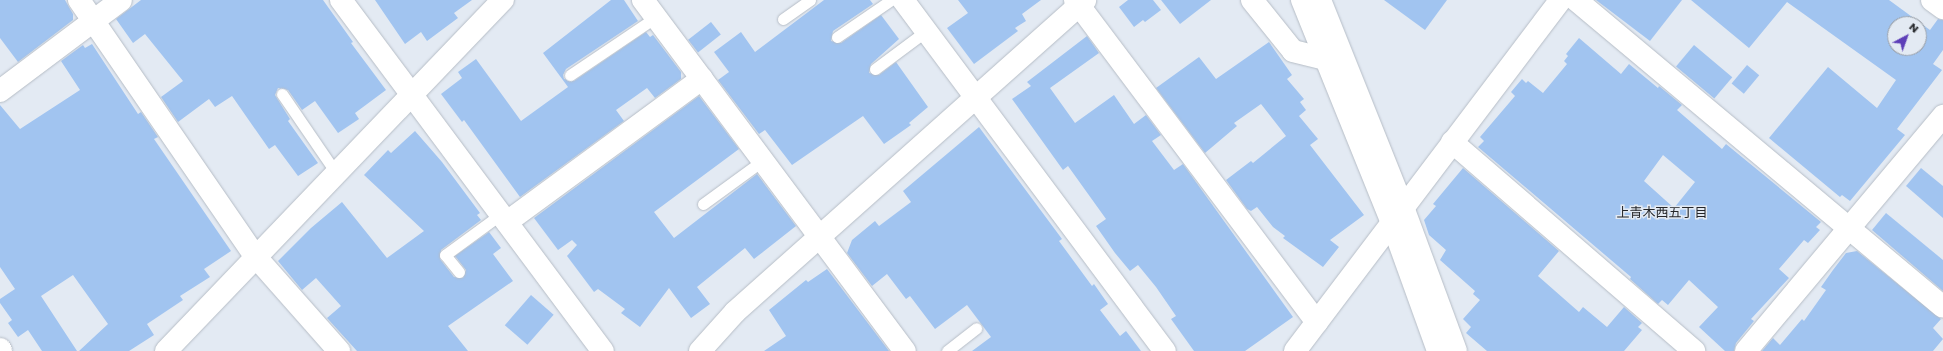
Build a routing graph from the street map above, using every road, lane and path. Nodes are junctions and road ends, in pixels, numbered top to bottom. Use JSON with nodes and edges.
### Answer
{"nodes":[{"id":1,"x":79,"y":0,"type":"edge"},
{"id":2,"x":121,"y":0,"type":"edge"},
{"id":3,"x":342,"y":0,"type":"edge"},
{"id":4,"x":810,"y":0,"type":"edge"},
{"id":5,"x":891,"y":0,"type":"edge"},
{"id":6,"x":903,"y":0,"type":"edge"},
{"id":7,"x":1252,"y":0,"type":"edge"},
{"id":8,"x":1302,"y":0,"type":"edge"},
{"id":9,"x":1320,"y":0,"type":"edge"},
{"id":10,"x":1560,"y":0,"type":"edge"},
{"id":11,"x":1576,"y":0,"type":"edge"},
{"id":12,"x":1932,"y":0,"type":"edge"},
{"id":13,"x":499,"y":1,"type":"edge"},
{"id":14,"x":1080,"y":2,"type":"edge"},
{"id":15,"x":649,"y":8,"type":"edge"},
{"id":16,"x":1943,"y":8,"type":"edge"},
{"id":17,"x":783,"y":19,"type":"dead end"},
{"id":18,"x":93,"y":21,"type":"junction"},
{"id":19,"x":926,"y":31,"type":"junction"},
{"id":20,"x":837,"y":38,"type":"dead end"},
{"id":21,"x":1336,"y":62,"type":"junction"},
{"id":22,"x":875,"y":69,"type":"dead end"},
{"id":23,"x":570,"y":75,"type":"dead end"},
{"id":24,"x":702,"y":79,"type":"junction"},
{"id":25,"x":0,"y":91,"type":"edge"},
{"id":26,"x":282,"y":94,"type":"dead end"},
{"id":27,"x":412,"y":94,"type":"junction"},
{"id":28,"x":976,"y":97,"type":"junction"},
{"id":29,"x":1943,"y":116,"type":"edge"},
{"id":30,"x":1452,"y":142,"type":"junction"},
{"id":31,"x":762,"y":161,"type":"junction"},
{"id":32,"x":336,"y":172,"type":"junction"},
{"id":33,"x":703,"y":204,"type":"dead end"},
{"id":34,"x":1397,"y":215,"type":"junction"},
{"id":35,"x":504,"y":218,"type":"junction"},
{"id":36,"x":1849,"y":228,"type":"junction"},
{"id":37,"x":818,"y":238,"type":"junction"},
{"id":38,"x":255,"y":256,"type":"junction"},
{"id":39,"x":459,"y":272,"type":"dead end"},
{"id":40,"x":1943,"y":307,"type":"edge"},
{"id":41,"x":1317,"y":322,"type":"junction"},
{"id":42,"x":976,"y":328,"type":"dead end"},
{"id":43,"x":166,"y":351,"type":"edge"},
{"id":44,"x":339,"y":351,"type":"edge"},
{"id":45,"x":603,"y":351,"type":"edge"},
{"id":46,"x":700,"y":351,"type":"edge"},
{"id":47,"x":904,"y":351,"type":"edge"},
{"id":48,"x":947,"y":351,"type":"edge"},
{"id":49,"x":1165,"y":351,"type":"edge"},
{"id":50,"x":1295,"y":351,"type":"edge"},
{"id":51,"x":1438,"y":351,"type":"edge"},
{"id":52,"x":1456,"y":351,"type":"edge"},
{"id":53,"x":1694,"y":351,"type":"edge"},
{"id":54,"x":1746,"y":351,"type":"edge"}],
"edges":[{"from":1,"to":18,"type":"street"},
{"from":2,"to":18,"type":"street"},
{"from":3,"to":27,"type":"street"},
{"from":4,"to":17,"type":"lane"},
{"from":5,"to":20,"type":"lane"},
{"from":6,"to":19,"type":"street"},
{"from":7,"to":21,"type":"street"},
{"from":8,"to":21,"type":"street"},
{"from":9,"to":21,"type":"street"},
{"from":10,"to":30,"type":"street"},
{"from":11,"to":36,"type":"street"},
{"from":12,"to":16,"type":"street"},
{"from":13,"to":27,"type":"street"},
{"from":14,"to":28,"type":"street"},
{"from":14,"to":41,"type":"street"},
{"from":15,"to":23,"type":"lane"},
{"from":15,"to":24,"type":"street"},
{"from":18,"to":25,"type":"street"},
{"from":18,"to":38,"type":"street"},
{"from":19,"to":22,"type":"lane"},
{"from":19,"to":28,"type":"street"},
{"from":21,"to":34,"type":"street"},
{"from":24,"to":31,"type":"street"},
{"from":24,"to":35,"type":"street"},
{"from":26,"to":32,"type":"lane"},
{"from":27,"to":32,"type":"street"},
{"from":27,"to":35,"type":"street"},
{"from":28,"to":37,"type":"street"},
{"from":28,"to":49,"type":"street"},
{"from":29,"to":36,"type":"street"},
{"from":30,"to":34,"type":"street"},
{"from":30,"to":53,"type":"street"},
{"from":31,"to":33,"type":"lane"},
{"from":31,"to":37,"type":"street"},
{"from":32,"to":38,"type":"street"},
{"from":34,"to":41,"type":"street"},
{"from":34,"to":51,"type":"street"},
{"from":34,"to":52,"type":"street"},
{"from":35,"to":39,"type":"lane"},
{"from":35,"to":45,"type":"street"},
{"from":36,"to":40,"type":"street"},
{"from":36,"to":54,"type":"street"},
{"from":37,"to":46,"type":"street"},
{"from":37,"to":47,"type":"street"},
{"from":38,"to":43,"type":"street"},
{"from":38,"to":44,"type":"street"},
{"from":41,"to":50,"type":"street"},
{"from":42,"to":48,"type":"lane"}]}
